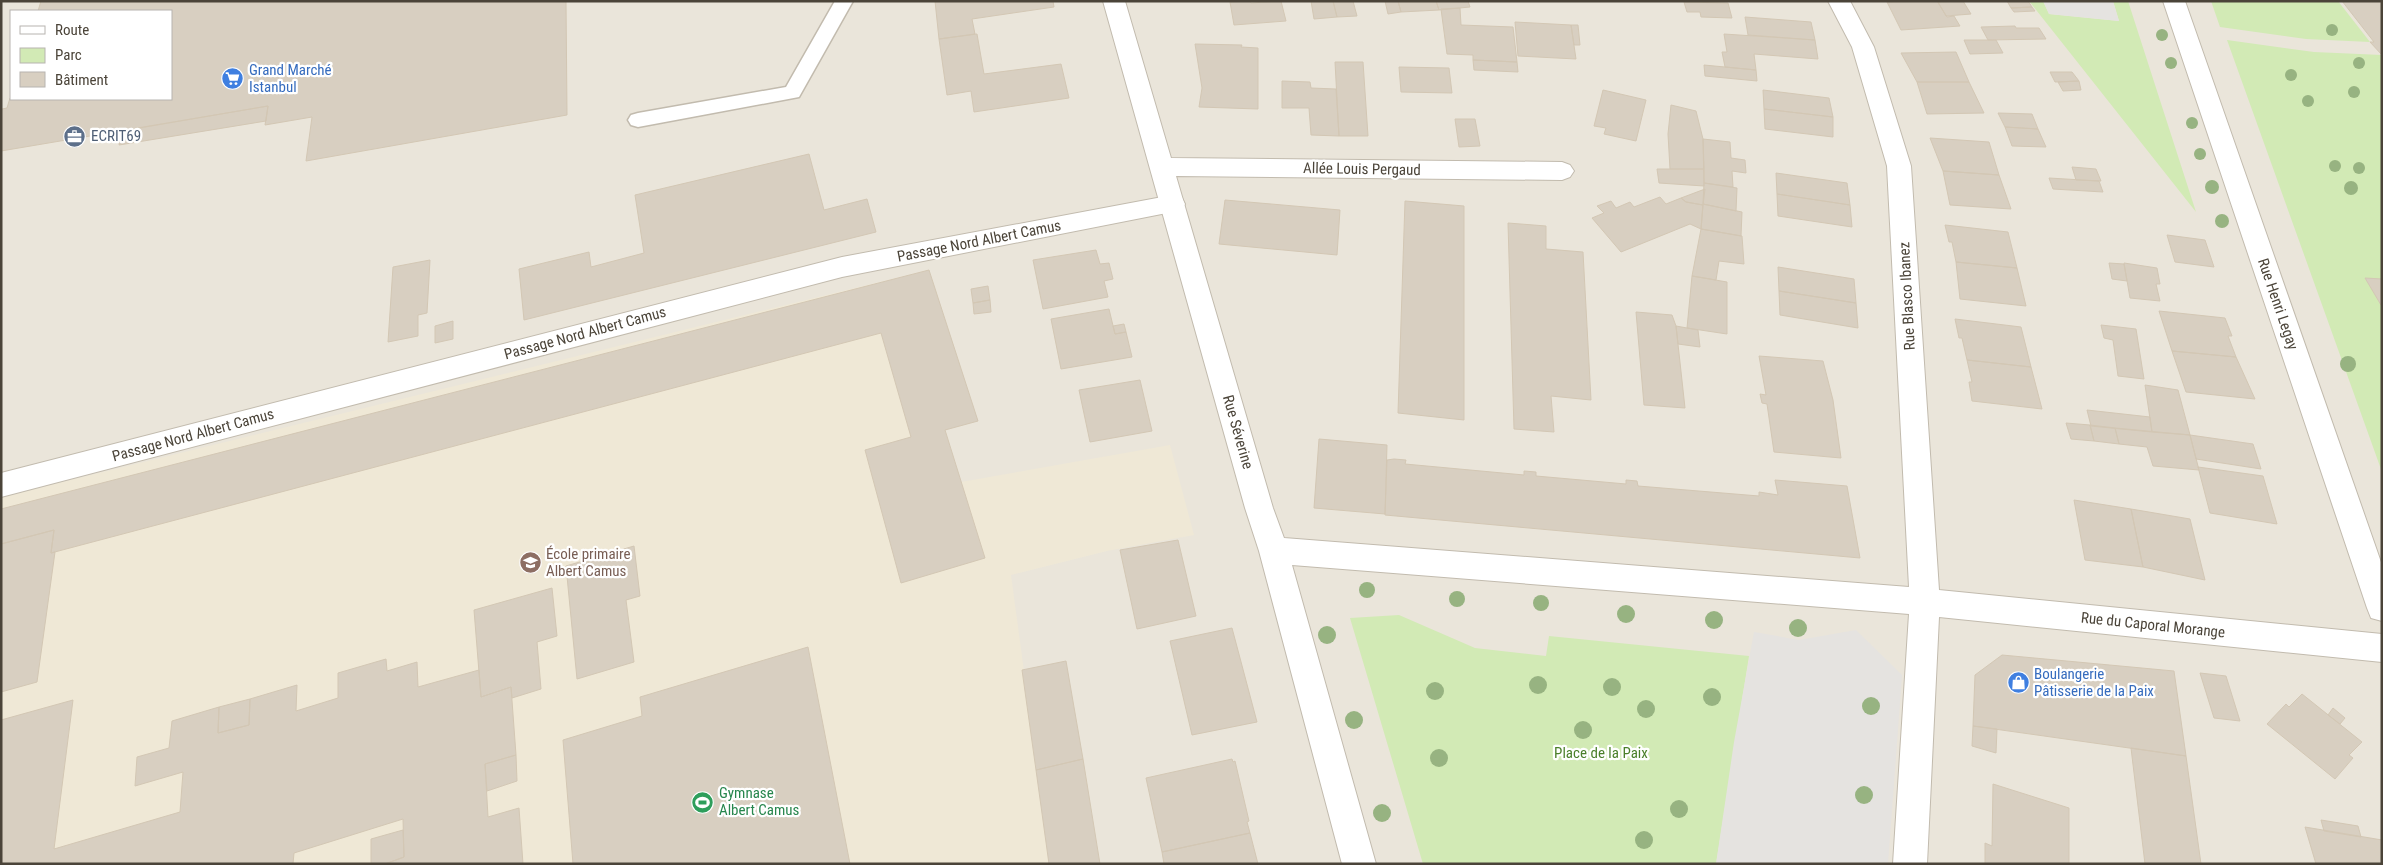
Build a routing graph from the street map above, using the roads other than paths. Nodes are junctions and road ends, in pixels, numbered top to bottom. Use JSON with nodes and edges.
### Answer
{"nodes":[{"id":1,"x":844,"y":1,"type":"edge"},
{"id":2,"x":1114,"y":1,"type":"edge"},
{"id":3,"x":1839,"y":1,"type":"edge"},
{"id":4,"x":2174,"y":1,"type":"edge"},
{"id":5,"x":638,"y":120,"type":"dead end"},
{"id":6,"x":1163,"y":167,"type":"junction"},
{"id":7,"x":1562,"y":171,"type":"dead end"},
{"id":8,"x":1173,"y":204,"type":"junction"},
{"id":9,"x":1,"y":485,"type":"edge"},
{"id":10,"x":1274,"y":552,"type":"junction"},
{"id":11,"x":1925,"y":602,"type":"junction"},
{"id":12,"x":2382,"y":608,"type":"edge"},
{"id":13,"x":2382,"y":648,"type":"edge"},
{"id":14,"x":1359,"y":864,"type":"edge"},
{"id":15,"x":1910,"y":864,"type":"edge"}],
"edges":[{"from":1,"to":5,"type":"lane"},
{"from":2,"to":6,"type":"street","name":"Rue Séverine"},
{"from":3,"to":11,"type":"street","name":"Rue Blasco Ibanez"},
{"from":4,"to":12,"type":"street","name":"Rue Henri Legay"},
{"from":6,"to":7,"type":"street","name":"Allée Louis Pergaud"},
{"from":6,"to":8,"type":"street","name":"Rue Séverine"},
{"from":8,"to":9,"type":"street","name":"Passage Nord Albert Camus"},
{"from":8,"to":10,"type":"street","name":"Rue Séverine"},
{"from":10,"to":11,"type":"street"},
{"from":10,"to":14,"type":"street","name":"Rue Séverine"},
{"from":11,"to":13,"type":"street","name":"Rue du Caporal Morange"},
{"from":11,"to":15,"type":"street"}]}
